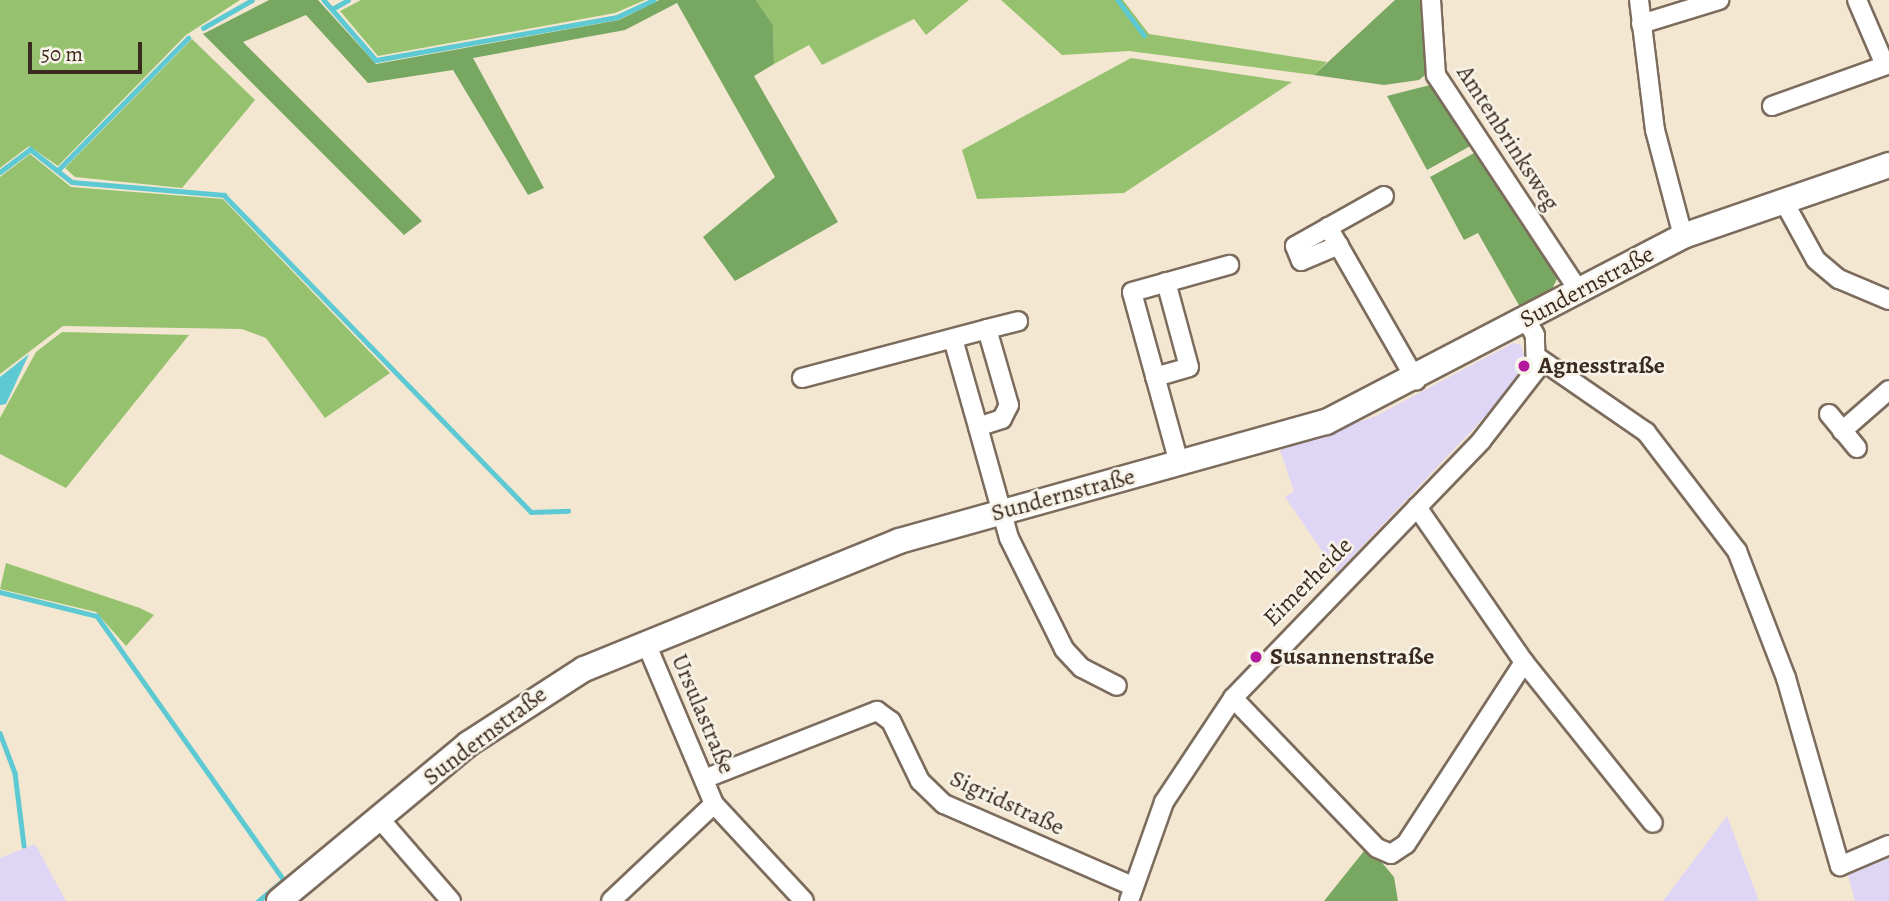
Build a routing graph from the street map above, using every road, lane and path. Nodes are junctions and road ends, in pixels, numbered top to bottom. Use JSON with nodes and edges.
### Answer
{"nodes":[{"id":1,"x":1431,"y":0,"type":"edge"},
{"id":2,"x":1639,"y":0,"type":"edge"},
{"id":3,"x":1718,"y":0,"type":"edge"},
{"id":4,"x":1857,"y":0,"type":"edge"},
{"id":5,"x":1640,"y":24,"type":"junction"},
{"id":6,"x":1887,"y":65,"type":"edge"},
{"id":7,"x":1772,"y":106,"type":"dead end"},
{"id":8,"x":1889,"y":165,"type":"edge"},
{"id":9,"x":1384,"y":196,"type":"dead end"},
{"id":10,"x":1783,"y":200,"type":"junction"},
{"id":11,"x":1328,"y":227,"type":"junction"},
{"id":12,"x":1682,"y":236,"type":"junction"},
{"id":13,"x":1339,"y":245,"type":"junction"},
{"id":14,"x":1229,"y":265,"type":"dead end"},
{"id":15,"x":1166,"y":282,"type":"junction"},
{"id":16,"x":1579,"y":291,"type":"junction"},
{"id":17,"x":1889,"y":300,"type":"edge"},
{"id":18,"x":1526,"y":320,"type":"junction"},
{"id":19,"x":1018,"y":321,"type":"dead end"},
{"id":20,"x":987,"y":329,"type":"junction"},
{"id":21,"x":953,"y":340,"type":"junction"},
{"id":22,"x":1539,"y":359,"type":"junction"},
{"id":23,"x":1155,"y":377,"type":"junction"},
{"id":24,"x":802,"y":379,"type":"dead end"},
{"id":25,"x":1416,"y":380,"type":"junction"},
{"id":26,"x":1889,"y":390,"type":"edge"},
{"id":27,"x":1829,"y":414,"type":"dead end"},
{"id":28,"x":978,"y":427,"type":"junction"},
{"id":29,"x":1842,"y":430,"type":"junction"},
{"id":30,"x":1857,"y":448,"type":"dead end"},
{"id":31,"x":1179,"y":463,"type":"junction"},
{"id":32,"x":1417,"y":507,"type":"junction"},
{"id":33,"x":1002,"y":512,"type":"junction"},
{"id":34,"x":646,"y":643,"type":"junction"},
{"id":35,"x":1524,"y":662,"type":"junction"},
{"id":36,"x":1117,"y":686,"type":"dead end"},
{"id":37,"x":1233,"y":698,"type":"junction"},
{"id":38,"x":704,"y":779,"type":"junction"},
{"id":39,"x":714,"y":804,"type":"junction"},
{"id":40,"x":379,"y":818,"type":"junction"},
{"id":41,"x":1653,"y":823,"type":"dead end"},
{"id":42,"x":1889,"y":845,"type":"edge"},
{"id":43,"x":1131,"y":894,"type":"edge"},
{"id":44,"x":279,"y":901,"type":"edge"},
{"id":45,"x":451,"y":901,"type":"edge"},
{"id":46,"x":611,"y":901,"type":"edge"},
{"id":47,"x":804,"y":901,"type":"edge"}],
"edges":[{"from":1,"to":16,"type":"street","name":"Amtenbrinksweg"},
{"from":2,"to":5,"type":"street"},
{"from":3,"to":5,"type":"street"},
{"from":4,"to":6,"type":"street"},
{"from":5,"to":12,"type":"street"},
{"from":6,"to":7,"type":"street"},
{"from":8,"to":10,"type":"street","name":"Sundernstraße"},
{"from":9,"to":11,"type":"street"},
{"from":10,"to":12,"type":"street","name":"Sundernstraße"},
{"from":10,"to":17,"type":"street"},
{"from":11,"to":13,"type":"street"},
{"from":11,"to":13,"type":"street"},
{"from":12,"to":16,"type":"street","name":"Sundernstraße"},
{"from":13,"to":25,"type":"street"},
{"from":14,"to":15,"type":"street"},
{"from":15,"to":23,"type":"street"},
{"from":15,"to":23,"type":"street"},
{"from":16,"to":18,"type":"street","name":"Sundernstraße"},
{"from":18,"to":22,"type":"street"},
{"from":18,"to":25,"type":"street","name":"Sundernstraße"},
{"from":19,"to":20,"type":"street"},
{"from":20,"to":21,"type":"street"},
{"from":20,"to":28,"type":"street"},
{"from":21,"to":24,"type":"street"},
{"from":21,"to":28,"type":"street"},
{"from":22,"to":32,"type":"street","name":"Eimerheide"},
{"from":22,"to":42,"type":"street"},
{"from":23,"to":31,"type":"street"},
{"from":25,"to":31,"type":"street","name":"Sundernstraße"},
{"from":26,"to":29,"type":"street"},
{"from":27,"to":29,"type":"street"},
{"from":28,"to":33,"type":"street"},
{"from":29,"to":30,"type":"street"},
{"from":31,"to":33,"type":"street","name":"Sundernstraße"},
{"from":32,"to":35,"type":"street"},
{"from":32,"to":37,"type":"street","name":"Eimerheide"},
{"from":33,"to":34,"type":"street","name":"Sundernstraße"},
{"from":33,"to":36,"type":"street"},
{"from":34,"to":38,"type":"street","name":"Ursulastraße"},
{"from":34,"to":40,"type":"street","name":"Sundernstraße"},
{"from":35,"to":37,"type":"street"},
{"from":35,"to":41,"type":"street"},
{"from":37,"to":43,"type":"street","name":"Eimerheide"},
{"from":38,"to":39,"type":"street","name":"Ursulastraße"},
{"from":38,"to":43,"type":"street","name":"Sigridstraße"},
{"from":39,"to":46,"type":"street","name":"Ursulastraße"},
{"from":39,"to":47,"type":"street","name":"Ursulastraße"},
{"from":40,"to":44,"type":"street","name":"Sundernstraße"},
{"from":40,"to":45,"type":"street"}]}
